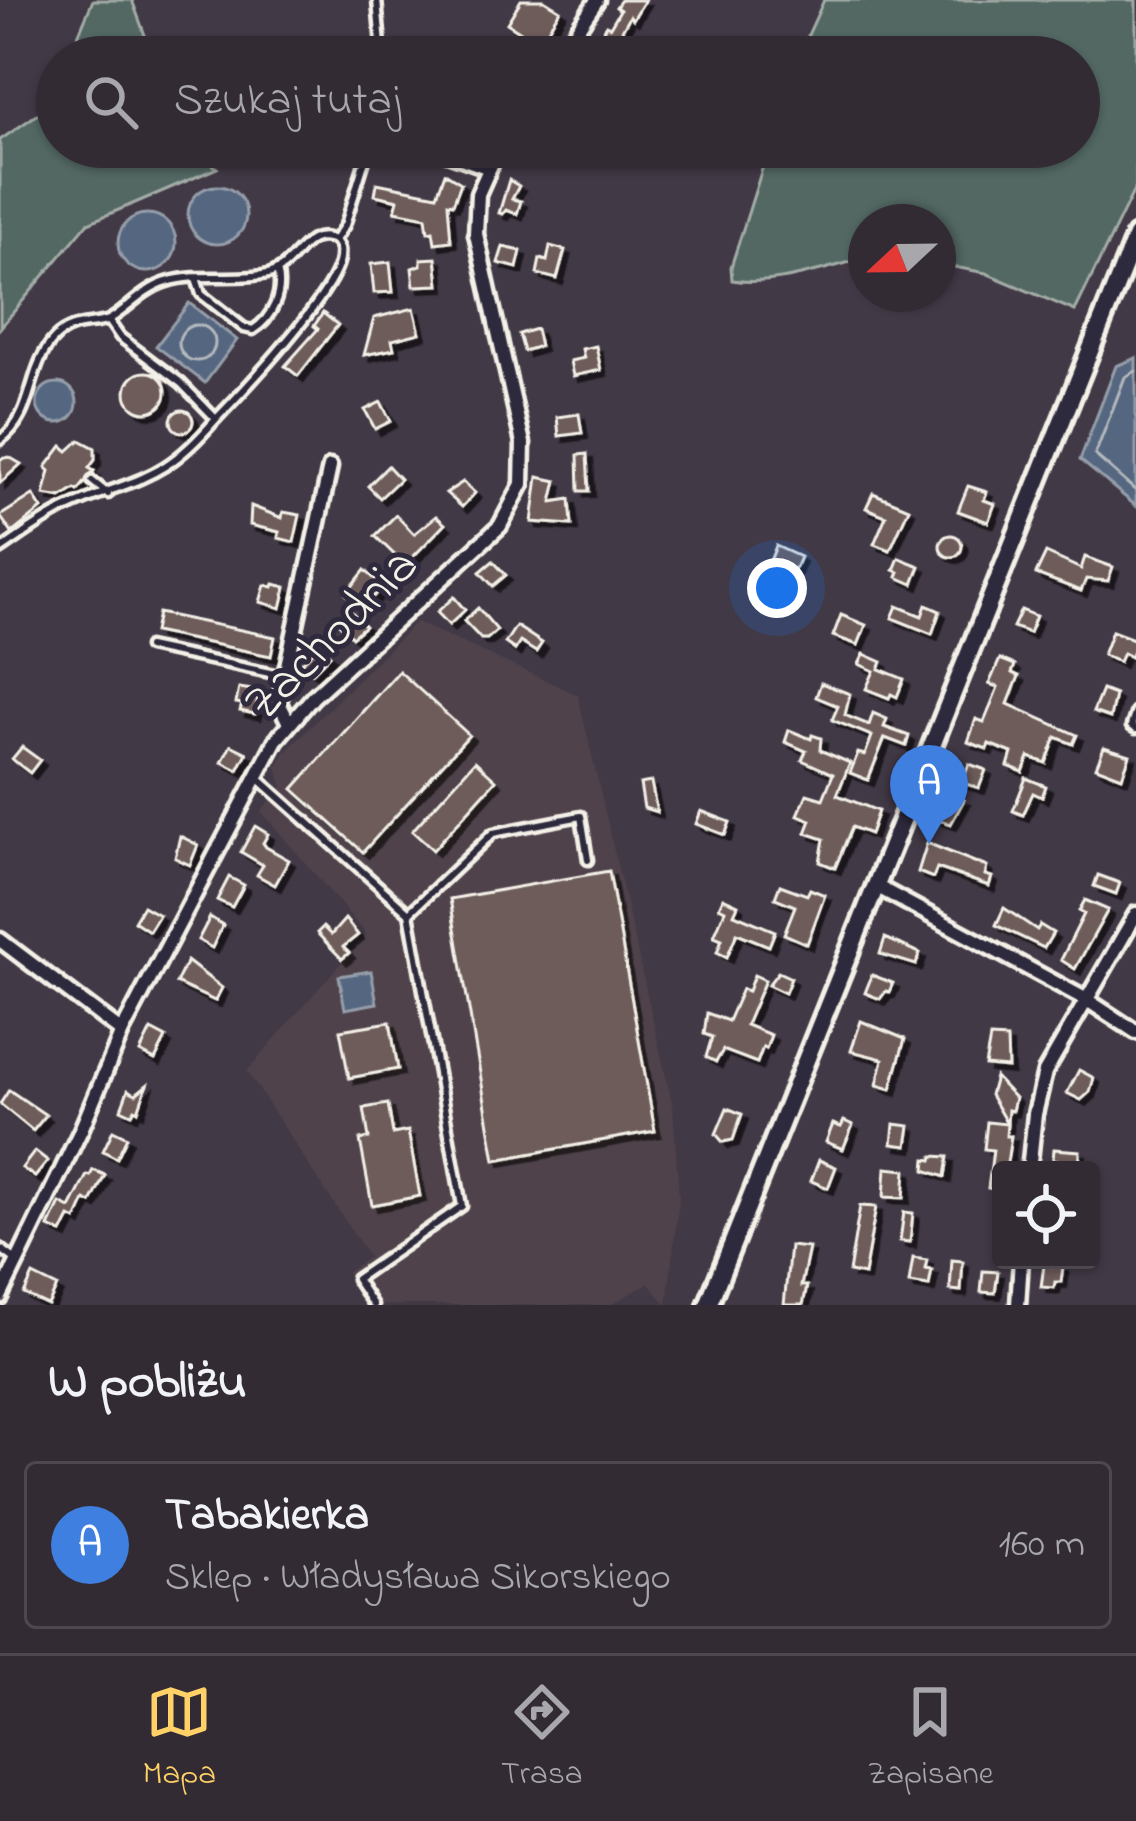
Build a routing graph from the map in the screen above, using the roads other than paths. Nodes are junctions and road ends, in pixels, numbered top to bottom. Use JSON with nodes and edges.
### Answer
{"nodes":[{"id":1,"x":377,"y":0,"type":"edge"},
{"id":2,"x":597,"y":0,"type":"edge"},
{"id":3,"x":380,"y":36,"type":"edge"},
{"id":4,"x":573,"y":36,"type":"edge"},
{"id":5,"x":363,"y":168,"type":"edge"},
{"id":6,"x":488,"y":168,"type":"edge"},
{"id":7,"x":1136,"y":236,"type":"edge"},
{"id":8,"x":335,"y":240,"type":"junction"},
{"id":9,"x":277,"y":270,"type":"junction"},
{"id":10,"x":196,"y":278,"type":"junction"},
{"id":11,"x":109,"y":320,"type":"junction"},
{"id":12,"x":216,"y":418,"type":"junction"},
{"id":13,"x":0,"y":440,"type":"edge"},
{"id":14,"x":329,"y":467,"type":"dead end"},
{"id":15,"x":92,"y":481,"type":"dead end"},
{"id":16,"x":108,"y":494,"type":"junction"},
{"id":17,"x":0,"y":550,"type":"edge"},
{"id":18,"x":148,"y":647,"type":"dead end"},
{"id":19,"x":284,"y":676,"type":"junction"},
{"id":20,"x":1136,"y":711,"type":"edge"},
{"id":21,"x":289,"y":723,"type":"junction"},
{"id":22,"x":1136,"y":728,"type":"edge"},
{"id":23,"x":256,"y":777,"type":"junction"},
{"id":24,"x":588,"y":860,"type":"dead end"},
{"id":25,"x":876,"y":886,"type":"junction"},
{"id":26,"x":409,"y":913,"type":"junction"},
{"id":27,"x":1136,"y":914,"type":"edge"},
{"id":28,"x":0,"y":940,"type":"edge"},
{"id":29,"x":1087,"y":1000,"type":"junction"},
{"id":30,"x":122,"y":1032,"type":"junction"},
{"id":31,"x":1136,"y":1033,"type":"edge"},
{"id":32,"x":1030,"y":1161,"type":"edge"},
{"id":33,"x":0,"y":1248,"type":"edge"},
{"id":34,"x":17,"y":1261,"type":"junction"},
{"id":35,"x":1021,"y":1269,"type":"edge"},
{"id":36,"x":0,"y":1297,"type":"edge"},
{"id":37,"x":373,"y":1305,"type":"edge"},
{"id":38,"x":708,"y":1305,"type":"edge"},
{"id":39,"x":1018,"y":1305,"type":"edge"}],
"edges":[{"from":1,"to":3,"type":"lane"},
{"from":2,"to":4,"type":"street"},
{"from":5,"to":8,"type":"lane"},
{"from":6,"to":21,"type":"street","name":"Zachodnia"},
{"from":7,"to":25,"type":"main road"},
{"from":8,"to":9,"type":"lane"},
{"from":8,"to":12,"type":"lane"},
{"from":9,"to":10,"type":"lane"},
{"from":9,"to":10,"type":"lane"},
{"from":10,"to":11,"type":"lane"},
{"from":11,"to":12,"type":"lane"},
{"from":11,"to":13,"type":"lane"},
{"from":12,"to":16,"type":"lane"},
{"from":14,"to":19,"type":"street"},
{"from":15,"to":16,"type":"lane"},
{"from":16,"to":17,"type":"lane"},
{"from":18,"to":19,"type":"lane"},
{"from":19,"to":21,"type":"street"},
{"from":20,"to":22,"type":"lane"},
{"from":21,"to":23,"type":"street","name":"Zachodnia"},
{"from":23,"to":26,"type":"lane"},
{"from":23,"to":30,"type":"street","name":"Zachodnia"},
{"from":24,"to":26,"type":"lane"},
{"from":25,"to":29,"type":"street"},
{"from":25,"to":38,"type":"main road"},
{"from":26,"to":37,"type":"lane"},
{"from":27,"to":29,"type":"street"},
{"from":28,"to":30,"type":"street"},
{"from":29,"to":31,"type":"street"},
{"from":29,"to":32,"type":"street"},
{"from":30,"to":34,"type":"street","name":"Zachodnia"},
{"from":33,"to":34,"type":"lane"},
{"from":34,"to":36,"type":"street","name":"Zachodnia"},
{"from":35,"to":39,"type":"street"}]}
